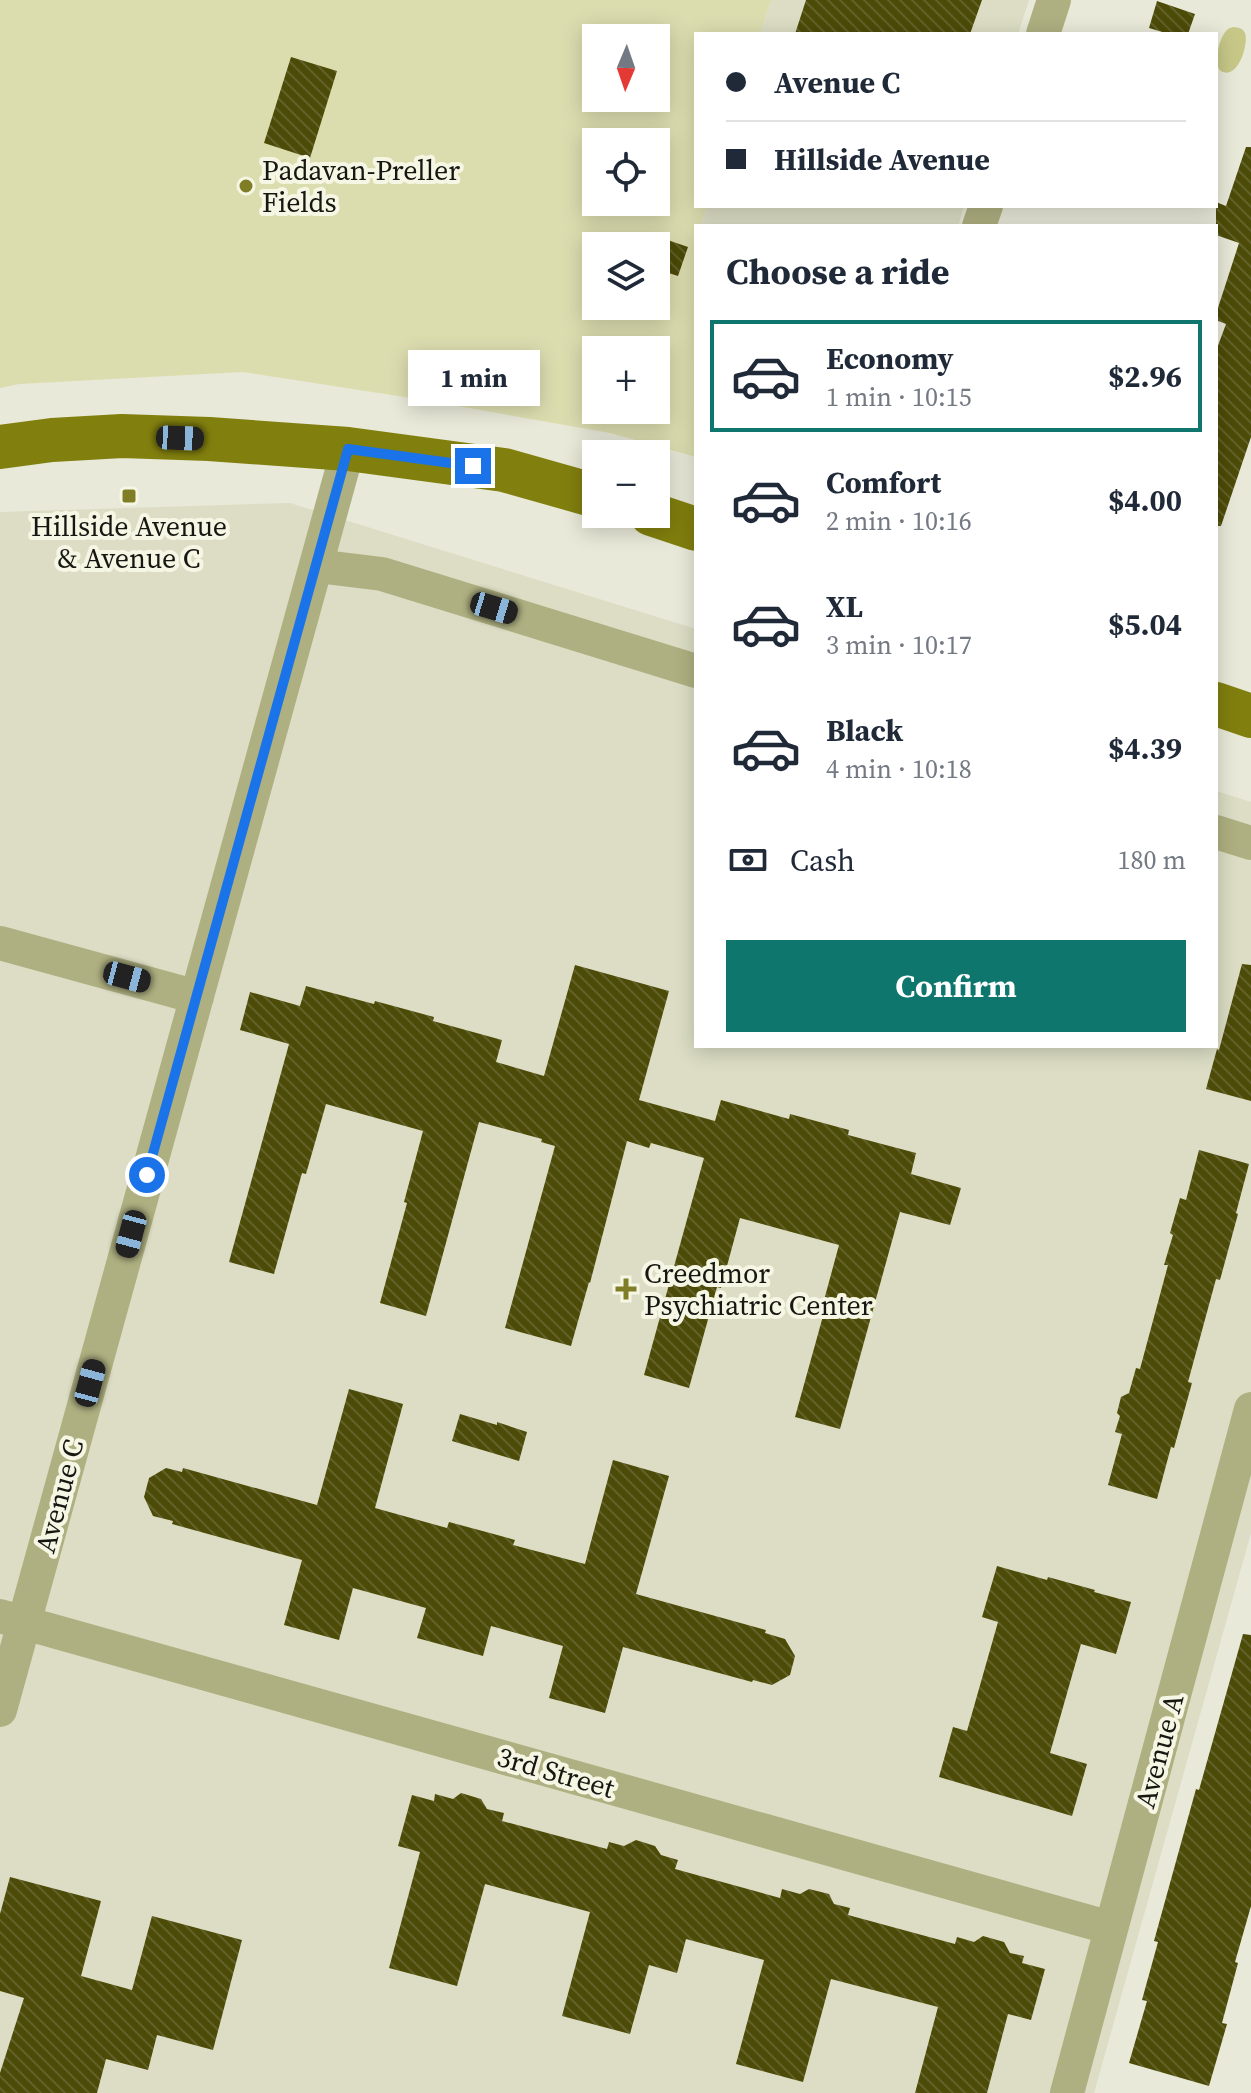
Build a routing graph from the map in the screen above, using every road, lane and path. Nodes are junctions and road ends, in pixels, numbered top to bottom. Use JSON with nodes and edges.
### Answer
{"nodes":[{"id":1,"x":1054,"y":0,"type":"edge"},
{"id":2,"x":1044,"y":32,"type":"edge"},
{"id":3,"x":0,"y":447,"type":"edge"},
{"id":4,"x":348,"y":449,"type":"junction"},
{"id":5,"x":582,"y":492,"type":"edge"},
{"id":6,"x":670,"y":520,"type":"edge"},
{"id":7,"x":694,"y":528,"type":"edge"},
{"id":8,"x":317,"y":566,"type":"junction"},
{"id":9,"x":694,"y":670,"type":"edge"},
{"id":10,"x":1218,"y":833,"type":"edge"},
{"id":11,"x":1251,"y":843,"type":"edge"},
{"id":12,"x":0,"y":943,"type":"edge"},
{"id":13,"x":197,"y":997,"type":"junction"},
{"id":14,"x":1251,"y":1409,"type":"edge"},
{"id":15,"x":12,"y":1620,"type":"edge"},
{"id":16,"x":0,"y":1710,"type":"edge"},
{"id":17,"x":1111,"y":1928,"type":"junction"},
{"id":18,"x":1067,"y":2093,"type":"edge"}],
"edges":[{"from":1,"to":2,"type":"street"},
{"from":3,"to":4,"type":"main road"},
{"from":4,"to":5,"type":"main road"},
{"from":4,"to":8,"type":"street","name":"Avenue C"},
{"from":6,"to":7,"type":"main road"},
{"from":8,"to":9,"type":"street"},
{"from":8,"to":13,"type":"street","name":"Avenue C"},
{"from":10,"to":11,"type":"street"},
{"from":12,"to":13,"type":"street"},
{"from":13,"to":15,"type":"street","name":"Avenue C"},
{"from":14,"to":17,"type":"street","name":"Avenue A"},
{"from":15,"to":16,"type":"street","name":"Avenue C"},
{"from":15,"to":17,"type":"street","name":"3rd Street"},
{"from":17,"to":18,"type":"street","name":"Avenue A"}]}
